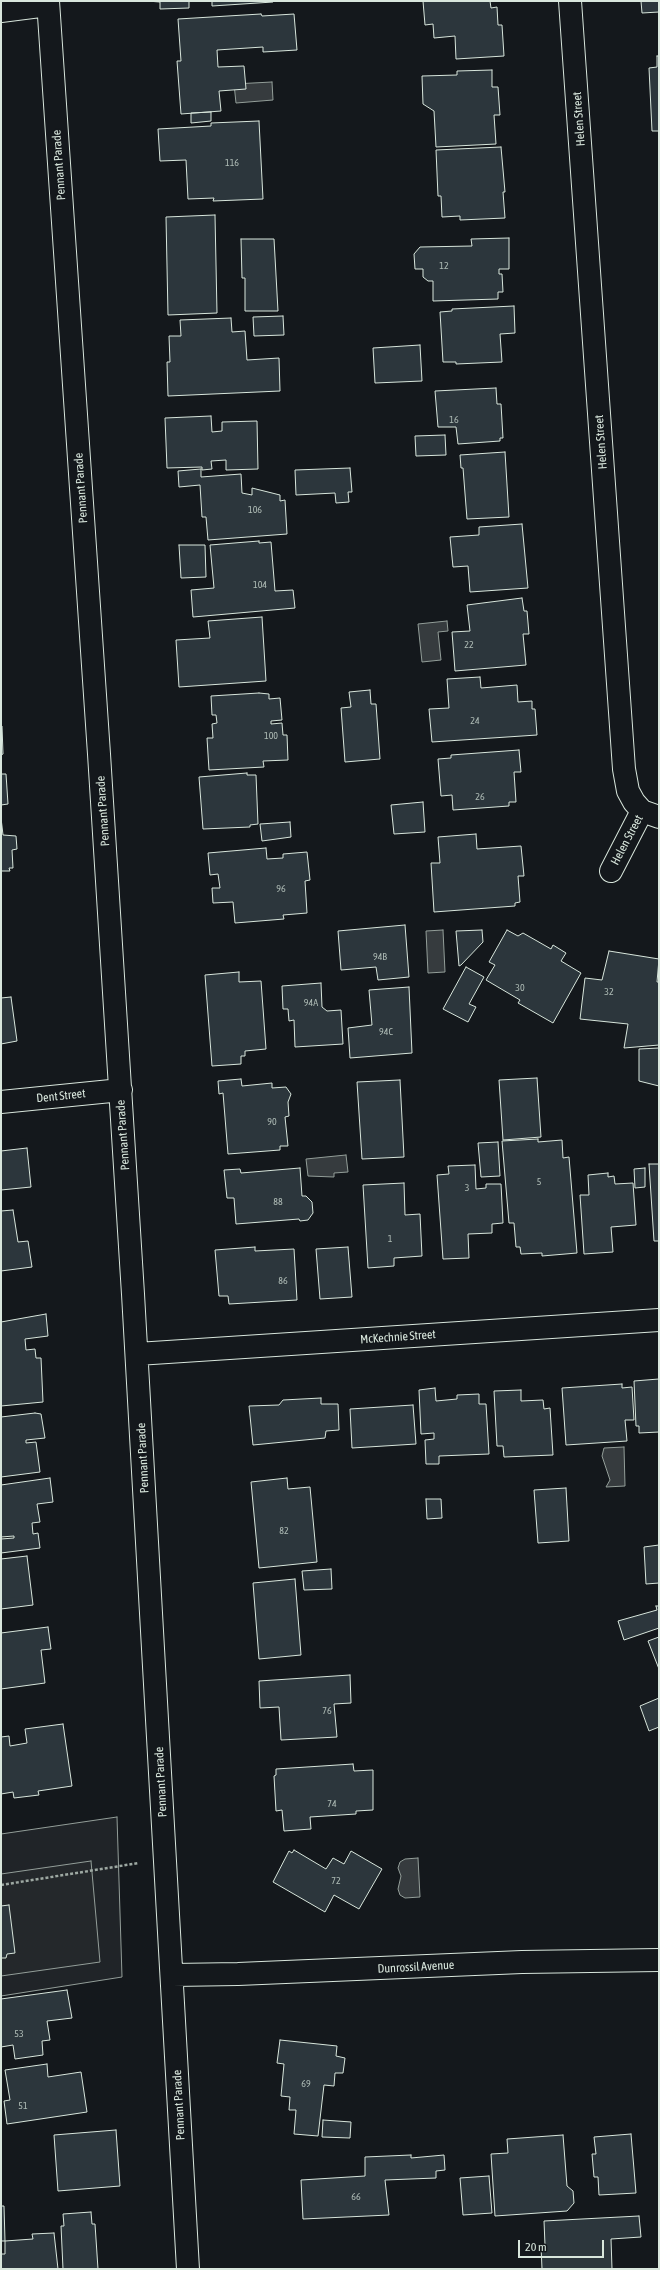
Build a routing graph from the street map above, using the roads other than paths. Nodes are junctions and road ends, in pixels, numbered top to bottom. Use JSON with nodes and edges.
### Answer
{"nodes":[{"id":1,"x":570,"y":1,"type":"edge"},
{"id":2,"x":48,"y":3,"type":"edge"},
{"id":3,"x":1,"y":11,"type":"edge"},
{"id":4,"x":651,"y":814,"type":"edge"},
{"id":5,"x":610,"y":871,"type":"dead end"},
{"id":6,"x":121,"y":1090,"type":"junction"},
{"id":7,"x":1,"y":1102,"type":"edge"},
{"id":8,"x":659,"y":1320,"type":"edge"},
{"id":9,"x":137,"y":1354,"type":"junction"},
{"id":10,"x":659,"y":1960,"type":"edge"},
{"id":11,"x":173,"y":1975,"type":"junction"},
{"id":12,"x":188,"y":2269,"type":"edge"}],
"edges":[{"from":1,"to":4,"type":"street","name":"Helen Street"},
{"from":2,"to":3,"type":"street"},
{"from":2,"to":6,"type":"street","name":"Pennant Parade"},
{"from":4,"to":5,"type":"street","name":"Helen Street"},
{"from":6,"to":7,"type":"street","name":"Dent Street"},
{"from":6,"to":9,"type":"street","name":"Pennant Parade"},
{"from":8,"to":9,"type":"street","name":"McKechnie Street"},
{"from":9,"to":11,"type":"street","name":"Pennant Parade"},
{"from":10,"to":11,"type":"street","name":"Dunrossil Avenue"},
{"from":11,"to":12,"type":"street","name":"Pennant Parade"}]}
